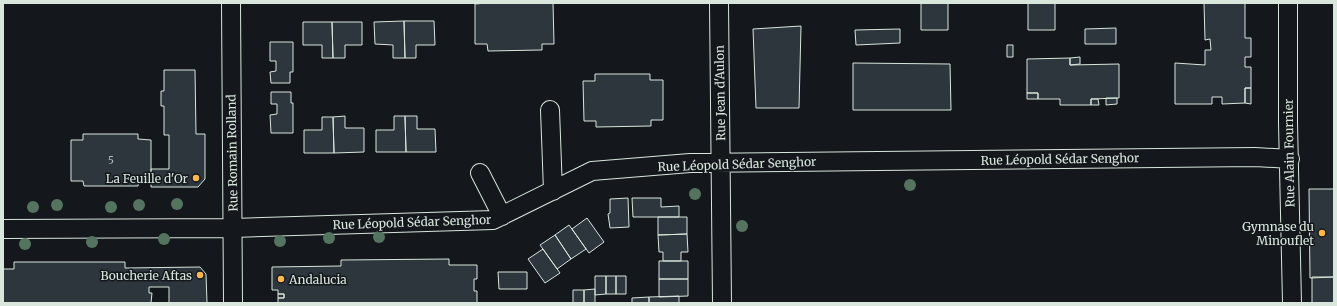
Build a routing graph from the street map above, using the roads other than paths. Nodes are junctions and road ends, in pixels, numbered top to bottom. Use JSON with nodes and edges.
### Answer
{"nodes":[{"id":1,"x":231,"y":3,"type":"edge"},
{"id":2,"x":719,"y":3,"type":"edge"},
{"id":3,"x":1288,"y":3,"type":"edge"},
{"id":4,"x":550,"y":110,"type":"dead end"},
{"id":5,"x":1290,"y":159,"type":"junction"},
{"id":6,"x":721,"y":163,"type":"junction"},
{"id":7,"x":480,"y":173,"type":"dead end"},
{"id":8,"x":553,"y":191,"type":"junction"},
{"id":9,"x":502,"y":216,"type":"junction"},
{"id":10,"x":233,"y":228,"type":"junction"},
{"id":11,"x":3,"y":229,"type":"edge"},
{"id":12,"x":233,"y":303,"type":"edge"},
{"id":13,"x":722,"y":303,"type":"edge"},
{"id":14,"x":1292,"y":303,"type":"edge"}],
"edges":[{"from":1,"to":10,"type":"street","name":"Rue Romain Rolland"},
{"from":2,"to":6,"type":"street","name":"Rue Jean d'Aulon"},
{"from":3,"to":5,"type":"street","name":"Rue Alain Fournier"},
{"from":4,"to":8,"type":"street"},
{"from":5,"to":6,"type":"street","name":"Rue Léopold Sédar Senghor"},
{"from":5,"to":14,"type":"street","name":"Rue Alain Fournier"},
{"from":6,"to":8,"type":"street","name":"Rue Léopold Sédar Senghor"},
{"from":6,"to":13,"type":"street","name":"Rue Jean d'Aulon"},
{"from":7,"to":9,"type":"street"},
{"from":8,"to":9,"type":"street","name":"Rue Léopold Sédar Senghor"},
{"from":9,"to":10,"type":"street","name":"Rue Léopold Sédar Senghor"},
{"from":10,"to":11,"type":"street","name":"Rue Léopold Sédar Senghor"},
{"from":10,"to":12,"type":"street","name":"Rue Romain Rolland"}]}
